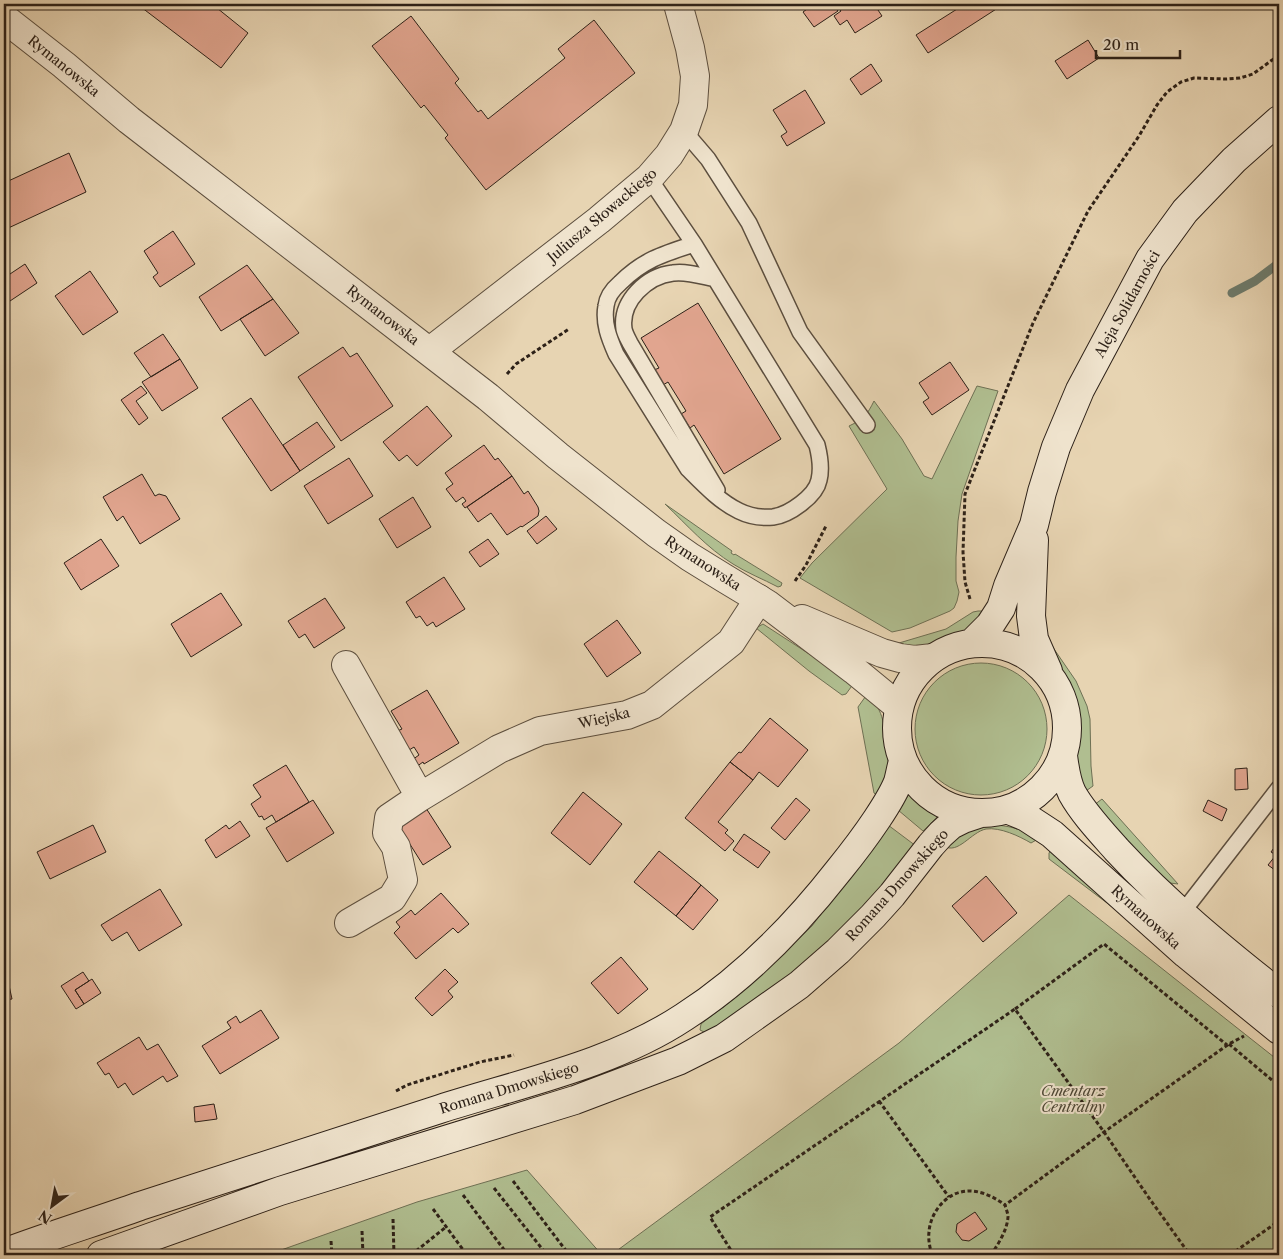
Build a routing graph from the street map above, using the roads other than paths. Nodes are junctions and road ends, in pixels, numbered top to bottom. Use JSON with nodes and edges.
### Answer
{"nodes":[{"id":1,"x":678,"y":4,"type":"edge"},
{"id":2,"x":4,"y":18,"type":"edge"},
{"id":3,"x":1279,"y":120,"type":"edge"},
{"id":4,"x":684,"y":131,"type":"junction"},
{"id":5,"x":650,"y":178,"type":"junction"},
{"id":6,"x":694,"y":244,"type":"junction"},
{"id":7,"x":715,"y":279,"type":"junction"},
{"id":8,"x":430,"y":351,"type":"junction"},
{"id":9,"x":867,"y":425,"type":"dead end"},
{"id":10,"x":724,"y":502,"type":"junction"},
{"id":11,"x":1034,"y":525,"type":"junction"},
{"id":12,"x":763,"y":601,"type":"junction"},
{"id":13,"x":973,"y":642,"type":"junction"},
{"id":14,"x":933,"y":658,"type":"junction"},
{"id":15,"x":346,"y":665,"type":"dead end"},
{"id":16,"x":1049,"y":675,"type":"junction"},
{"id":17,"x":899,"y":707,"type":"junction"},
{"id":18,"x":1063,"y":756,"type":"junction"},
{"id":19,"x":903,"y":761,"type":"junction"},
{"id":20,"x":1279,"y":788,"type":"edge"},
{"id":21,"x":420,"y":797,"type":"junction"},
{"id":22,"x":1009,"y":810,"type":"junction"},
{"id":23,"x":981,"y":814,"type":"junction"},
{"id":24,"x":1128,"y":901,"type":"junction"},
{"id":25,"x":1182,"y":913,"type":"junction"},
{"id":26,"x":349,"y":924,"type":"dead end"},
{"id":27,"x":1279,"y":994,"type":"edge"},
{"id":28,"x":1279,"y":1030,"type":"edge"},
{"id":29,"x":4,"y":1253,"type":"edge"},
{"id":30,"x":101,"y":1255,"type":"edge"}],
"edges":[{"from":1,"to":4,"type":"main road","name":"Juliusza Słowackiego"},
{"from":2,"to":8,"type":"main road","name":"Rymanowska"},
{"from":3,"to":11,"type":"main road","name":"Aleja Solidarności"},
{"from":4,"to":5,"type":"main road","name":"Juliusza Słowackiego"},
{"from":4,"to":9,"type":"lane"},
{"from":5,"to":6,"type":"lane"},
{"from":5,"to":8,"type":"main road","name":"Juliusza Słowackiego"},
{"from":6,"to":7,"type":"lane"},
{"from":6,"to":10,"type":"lane"},
{"from":7,"to":10,"type":"lane"},
{"from":7,"to":10,"type":"lane"},
{"from":8,"to":12,"type":"main road","name":"Rymanowska"},
{"from":11,"to":13,"type":"main road","name":"Aleja Solidarności"},
{"from":11,"to":16,"type":"main road","name":"Aleja Solidarności"},
{"from":12,"to":14,"type":"main road","name":"Rymanowska"},
{"from":12,"to":17,"type":"main road","name":"Rymanowska"},
{"from":12,"to":21,"type":"main road","name":"Wiejska"},
{"from":13,"to":14,"type":"main road"},
{"from":13,"to":16,"type":"main road"},
{"from":14,"to":17,"type":"main road"},
{"from":15,"to":21,"type":"main road"},
{"from":16,"to":18,"type":"main road"},
{"from":17,"to":19,"type":"main road"},
{"from":18,"to":22,"type":"main road"},
{"from":18,"to":25,"type":"main road","name":"Rymanowska"},
{"from":19,"to":23,"type":"main road"},
{"from":19,"to":29,"type":"main road","name":"Romana Dmowskiego"},
{"from":20,"to":25,"type":"lane"},
{"from":21,"to":26,"type":"main road","name":"Wiejska"},
{"from":22,"to":23,"type":"main road"},
{"from":22,"to":24,"type":"main road","name":"Rymanowska"},
{"from":23,"to":30,"type":"main road","name":"Romana Dmowskiego"},
{"from":24,"to":25,"type":"lane"},
{"from":24,"to":28,"type":"main road","name":"Rymanowska"},
{"from":25,"to":27,"type":"main road","name":"Rymanowska"}]}
